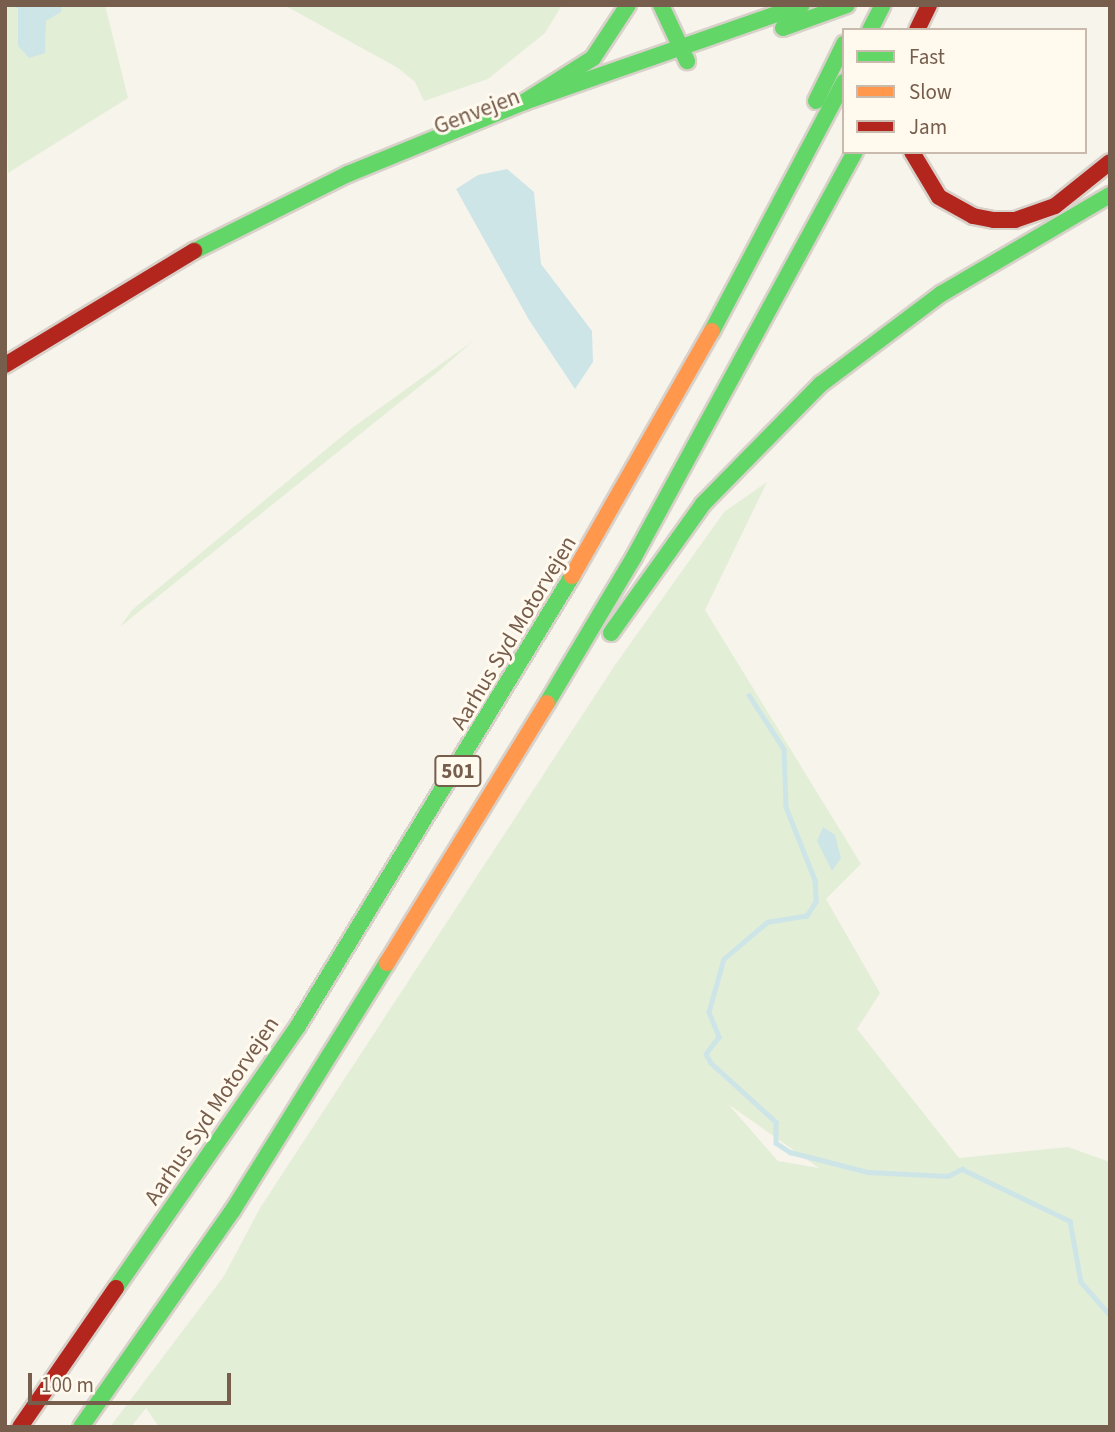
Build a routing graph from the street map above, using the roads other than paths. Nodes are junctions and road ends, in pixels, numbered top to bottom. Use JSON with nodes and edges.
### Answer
{"nodes":[{"id":1,"x":628,"y":5,"type":"edge"},
{"id":2,"x":661,"y":5,"type":"edge"},
{"id":3,"x":681,"y":5,"type":"edge"},
{"id":4,"x":802,"y":5,"type":"edge"},
{"id":5,"x":848,"y":5,"type":"edge"},
{"id":6,"x":862,"y":5,"type":"edge"},
{"id":7,"x":929,"y":5,"type":"edge"},
{"id":8,"x":948,"y":5,"type":"edge"},
{"id":9,"x":881,"y":9,"type":"edge"},
{"id":10,"x":853,"y":26,"type":"edge"},
{"id":11,"x":871,"y":28,"type":"edge"},
{"id":12,"x":918,"y":28,"type":"edge"},
{"id":13,"x":938,"y":28,"type":"edge"},
{"id":14,"x":842,"y":48,"type":"edge"},
{"id":15,"x":684,"y":51,"type":"junction"},
{"id":16,"x":842,"y":86,"type":"edge"},
{"id":17,"x":524,"y":103,"type":"junction"},
{"id":18,"x":854,"y":154,"type":"edge"},
{"id":19,"x":913,"y":154,"type":"edge"},
{"id":20,"x":1110,"y":162,"type":"edge"},
{"id":21,"x":1110,"y":195,"type":"edge"},
{"id":22,"x":134,"y":289,"type":"junction"},
{"id":23,"x":5,"y":365,"type":"edge"},
{"id":24,"x":686,"y":380,"type":"junction"},
{"id":25,"x":475,"y":823,"type":"junction"},
{"id":26,"x":20,"y":1427,"type":"edge"},
{"id":27,"x":81,"y":1427,"type":"edge"}],
"edges":[{"from":1,"to":17,"type":"main road"},
{"from":2,"to":15,"type":"main road"},
{"from":3,"to":15,"type":"main road"},
{"from":4,"to":15,"type":"main road","name":"Genvejen"},
{"from":5,"to":15,"type":"main road","name":"Genvejen"},
{"from":6,"to":10,"type":"main road"},
{"from":7,"to":12,"type":"main road"},
{"from":8,"to":13,"type":"main road"},
{"from":9,"to":11,"type":"main road"},
{"from":14,"to":24,"type":"main road"},
{"from":15,"to":17,"type":"main road","name":"Genvejen"},
{"from":15,"to":22,"type":"main road","name":"Genvejen"},
{"from":16,"to":24,"type":"main road","name":"Aarhus Syd Motorvejen","number":"501"},
{"from":17,"to":22,"type":"main road","name":"Genvejen"},
{"from":18,"to":25,"type":"main road","number":"501"},
{"from":19,"to":20,"type":"main road"},
{"from":21,"to":25,"type":"main road"},
{"from":22,"to":23,"type":"main road","name":"Genvejen"},
{"from":24,"to":26,"type":"main road","name":"Aarhus Syd Motorvejen","number":"501"},
{"from":25,"to":27,"type":"main road","number":"501"}]}
